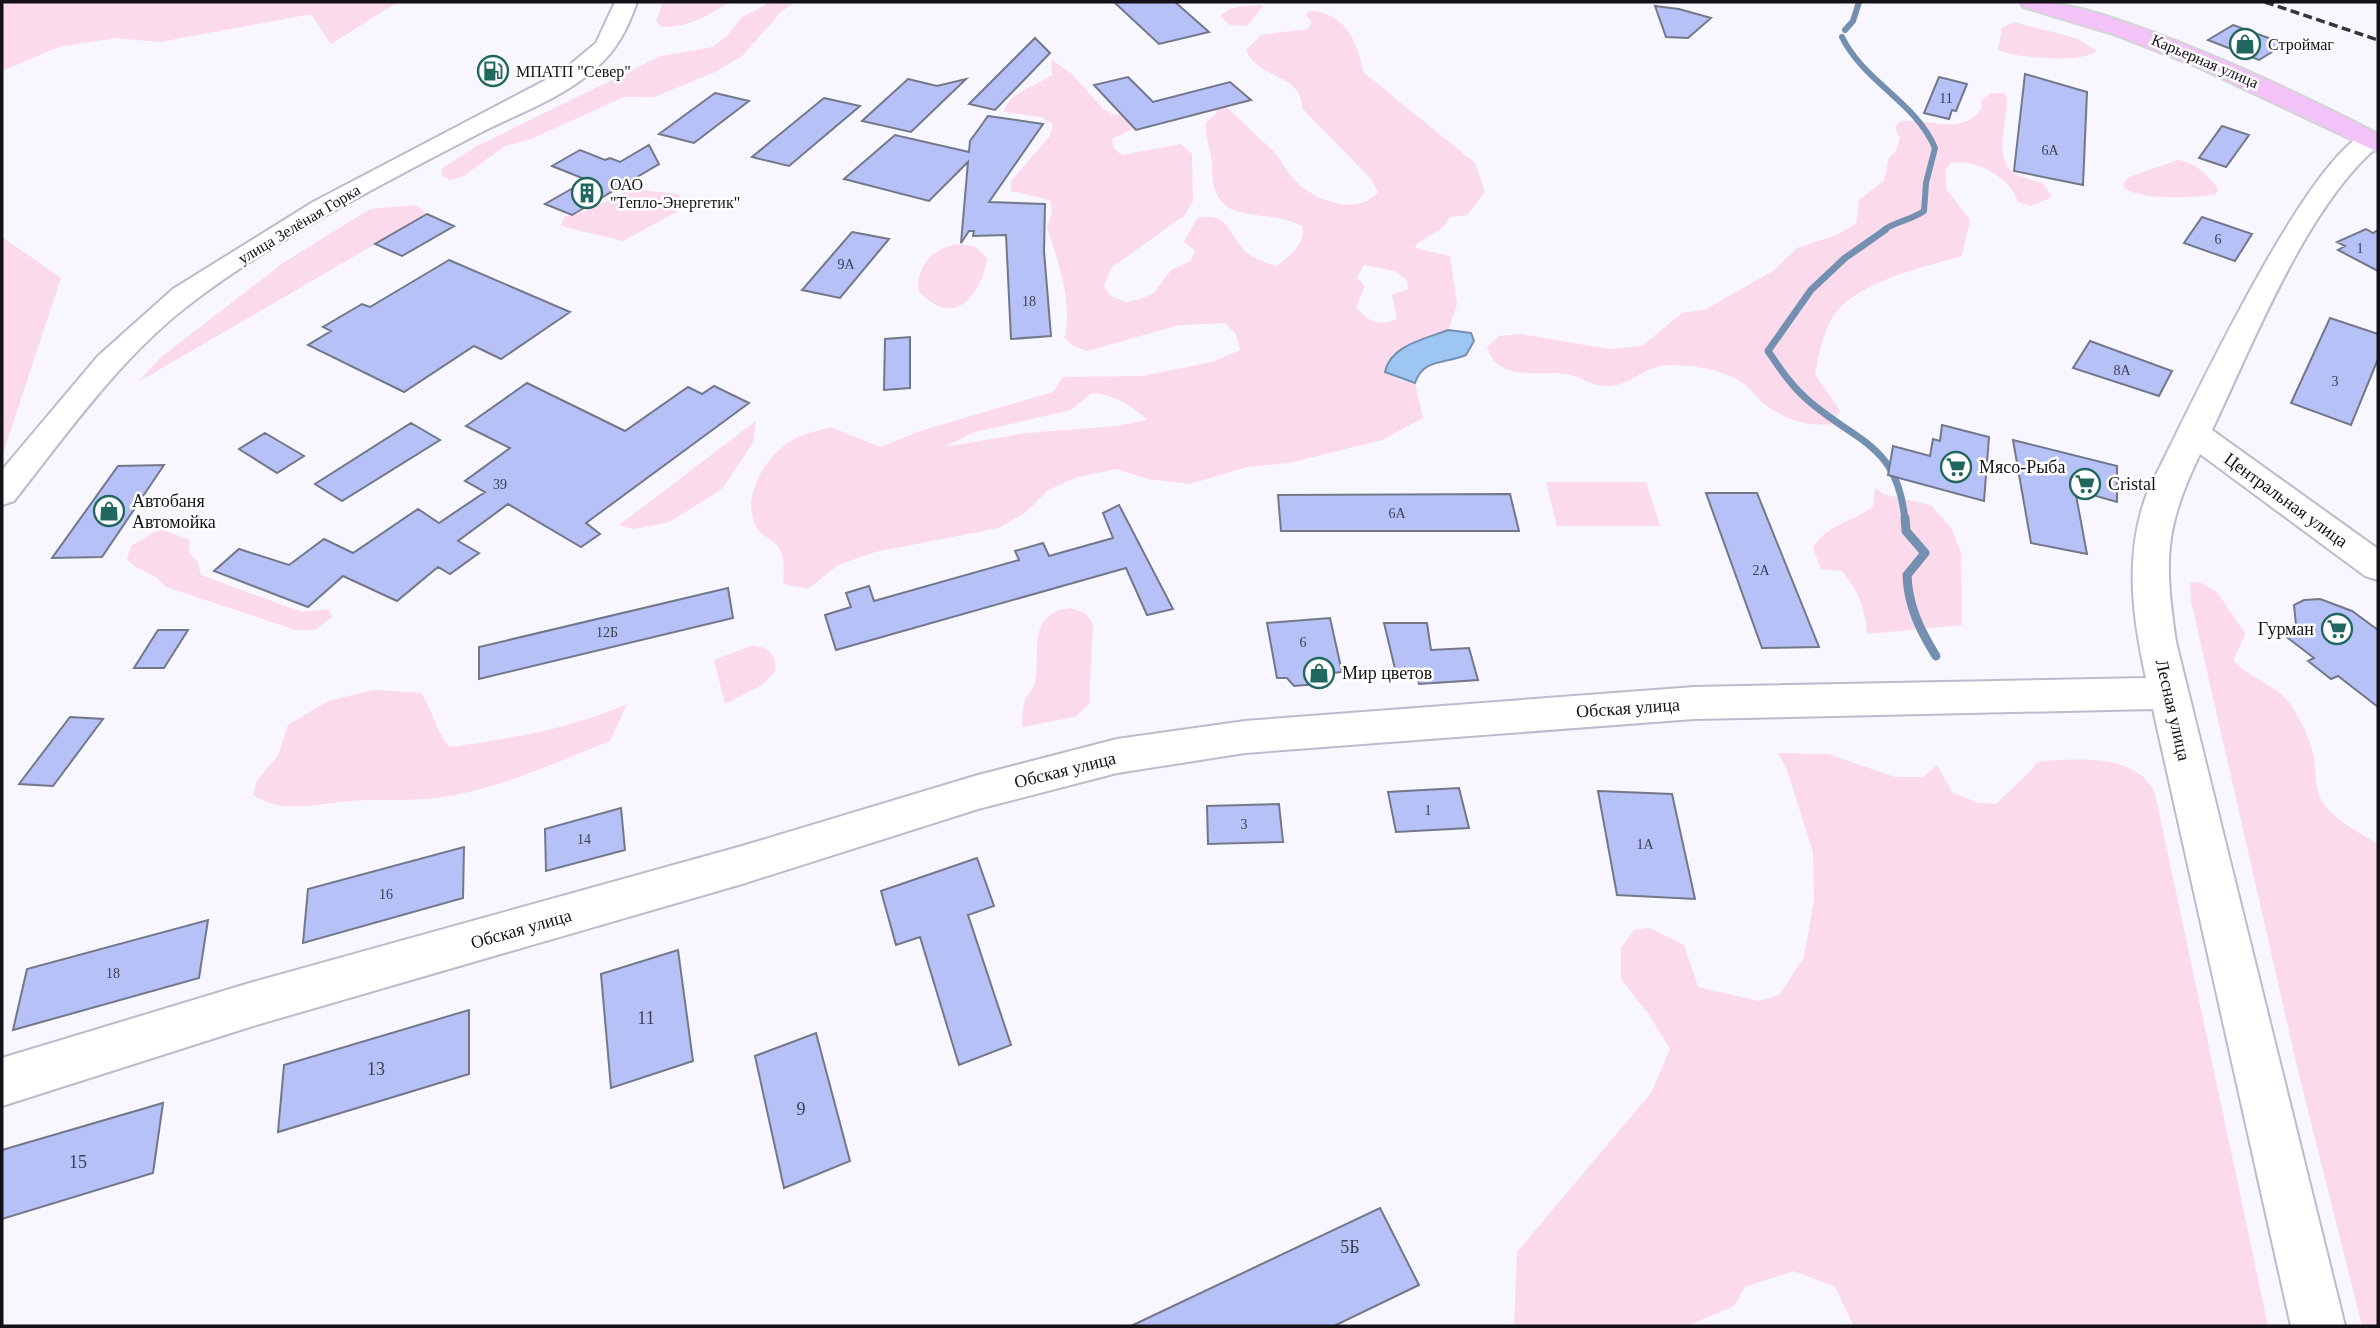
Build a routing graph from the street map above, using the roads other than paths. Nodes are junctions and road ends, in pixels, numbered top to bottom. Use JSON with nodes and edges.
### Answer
{"nodes":[{"id":1,"x":626,"y":2,"type":"edge"},
{"id":2,"x":2031,"y":2,"type":"edge"},
{"id":3,"x":2376,"y":140,"type":"edge"},
{"id":4,"x":2193,"y":433,"type":"junction"},
{"id":5,"x":2,"y":493,"type":"edge"},
{"id":6,"x":2378,"y":567,"type":"edge"},
{"id":7,"x":2169,"y":694,"type":"junction"},
{"id":8,"x":2,"y":1082,"type":"edge"},
{"id":9,"x":2318,"y":1326,"type":"edge"}],
"edges":[{"from":1,"to":5,"type":"street","name":"улица Зелёная Горка"},
{"from":2,"to":3,"type":"main road","name":"Карьерная улица"},
{"from":3,"to":4,"type":"street","name":"Лесная улица"},
{"from":4,"to":6,"type":"street","name":"Центральная улица"},
{"from":4,"to":7,"type":"street","name":"Лесная улица"},
{"from":7,"to":8,"type":"street","name":"Обская улица"},
{"from":7,"to":9,"type":"street","name":"Лесная улица"}]}
